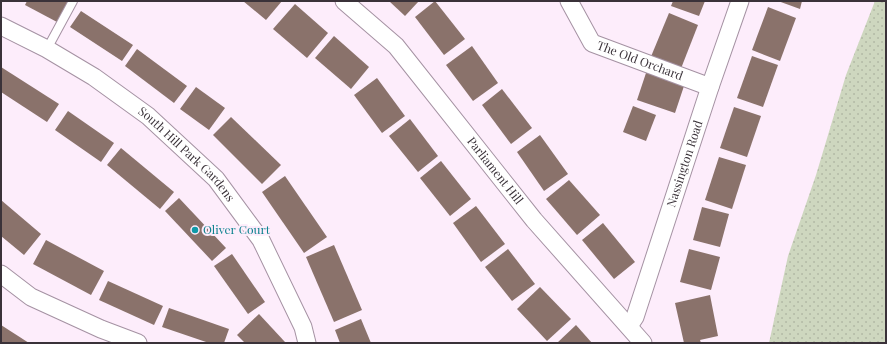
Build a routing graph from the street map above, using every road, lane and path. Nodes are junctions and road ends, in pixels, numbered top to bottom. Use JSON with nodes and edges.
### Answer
{"nodes":[{"id":1,"x":73,"y":1,"type":"edge"},
{"id":2,"x":344,"y":1,"type":"edge"},
{"id":3,"x":569,"y":1,"type":"edge"},
{"id":4,"x":740,"y":1,"type":"edge"},
{"id":5,"x":1,"y":26,"type":"edge"},
{"id":6,"x":47,"y":49,"type":"junction"},
{"id":7,"x":710,"y":87,"type":"junction"},
{"id":8,"x":1,"y":274,"type":"edge"},
{"id":9,"x":628,"y":326,"type":"junction"},
{"id":10,"x":138,"y":343,"type":"edge"},
{"id":11,"x":307,"y":343,"type":"edge"},
{"id":12,"x":643,"y":343,"type":"edge"}],
"edges":[{"from":1,"to":6,"type":"lane"},
{"from":2,"to":9,"type":"street","name":"Parliament Hill"},
{"from":3,"to":7,"type":"street","name":"The Old Orchard"},
{"from":4,"to":7,"type":"street","name":"Nassington Road"},
{"from":5,"to":6,"type":"street","name":"South Hill Park Gardens"},
{"from":6,"to":11,"type":"street","name":"South Hill Park Gardens"},
{"from":7,"to":9,"type":"street","name":"Nassington Road"},
{"from":8,"to":10,"type":"street"},
{"from":9,"to":12,"type":"street","name":"Parliament Hill"}]}
